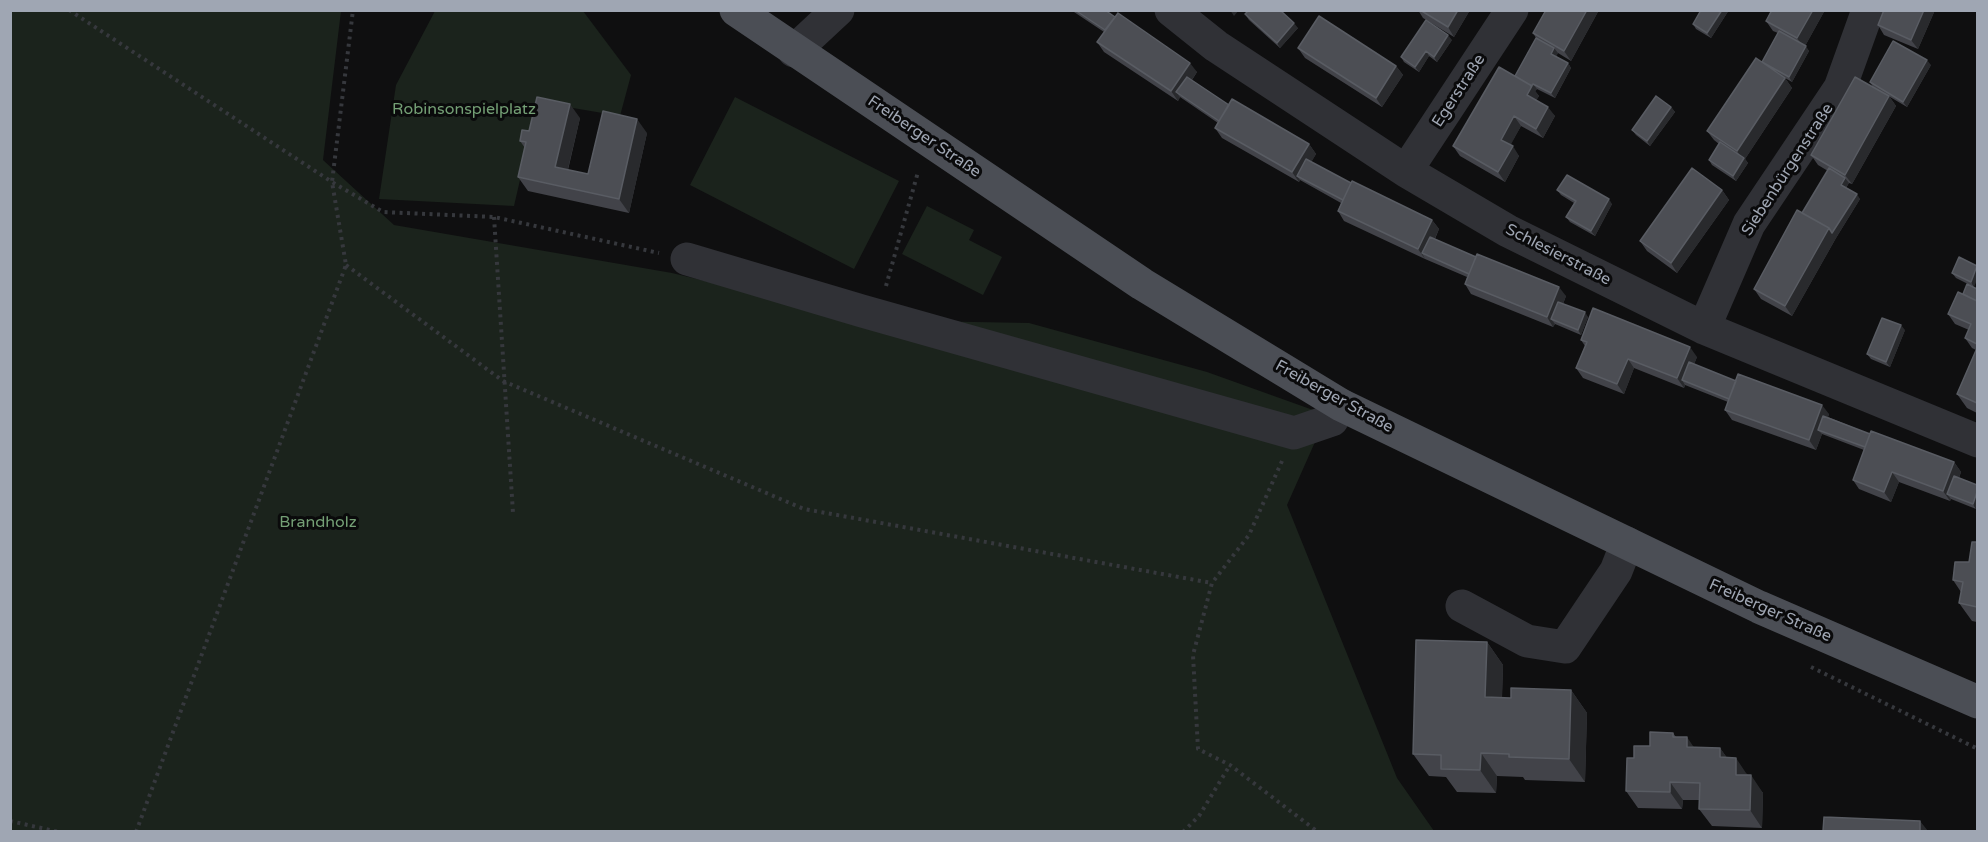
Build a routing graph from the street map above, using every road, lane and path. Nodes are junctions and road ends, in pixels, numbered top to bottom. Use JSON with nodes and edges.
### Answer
{"nodes":[{"id":1,"x":69,"y":10,"type":"edge"},
{"id":2,"x":353,"y":10,"type":"edge"},
{"id":3,"x":736,"y":10,"type":"edge"},
{"id":4,"x":838,"y":10,"type":"edge"},
{"id":5,"x":1171,"y":10,"type":"edge"},
{"id":6,"x":1512,"y":10,"type":"edge"},
{"id":7,"x":1868,"y":10,"type":"edge"},
{"id":8,"x":794,"y":51,"type":"junction"},
{"id":9,"x":920,"y":167,"type":"dead end"},
{"id":10,"x":1406,"y":171,"type":"junction"},
{"id":11,"x":332,"y":182,"type":"junction"},
{"id":12,"x":494,"y":218,"type":"junction"},
{"id":13,"x":687,"y":259,"type":"joint"},
{"id":14,"x":346,"y":265,"type":"junction"},
{"id":15,"x":878,"y":315,"type":"junction"},
{"id":16,"x":1704,"y":328,"type":"junction"},
{"id":17,"x":503,"y":381,"type":"junction"},
{"id":18,"x":1341,"y":405,"type":"junction"},
{"id":19,"x":1294,"y":433,"type":"junction"},
{"id":20,"x":1977,"y":441,"type":"edge"},
{"id":21,"x":513,"y":513,"type":"dead end"},
{"id":22,"x":1627,"y":543,"type":"junction"},
{"id":23,"x":1212,"y":583,"type":"junction"},
{"id":24,"x":1462,"y":606,"type":"dead end"},
{"id":25,"x":1977,"y":702,"type":"edge"},
{"id":26,"x":1230,"y":765,"type":"junction"},
{"id":27,"x":10,"y":821,"type":"edge"},
{"id":28,"x":59,"y":831,"type":"edge"},
{"id":29,"x":136,"y":831,"type":"edge"},
{"id":30,"x":1183,"y":831,"type":"edge"},
{"id":31,"x":1318,"y":831,"type":"edge"}],
"edges":[{"from":1,"to":11,"type":"path"},
{"from":2,"to":11,"type":"path"},
{"from":3,"to":8,"type":"main road","name":"Freiberger Straße"},
{"from":4,"to":8,"type":"street"},
{"from":5,"to":10,"type":"street","name":"Schlesierstraße"},
{"from":6,"to":10,"type":"street","name":"Egerstraße"},
{"from":7,"to":16,"type":"street","name":"Siebenbürgenstraße"},
{"from":8,"to":18,"type":"main road","name":"Freiberger Straße"},
{"from":9,"to":15,"type":"path"},
{"from":10,"to":16,"type":"street","name":"Schlesierstraße"},
{"from":11,"to":12,"type":"path"},
{"from":11,"to":14,"type":"path"},
{"from":12,"to":13,"type":"path"},
{"from":12,"to":17,"type":"path"},
{"from":13,"to":15,"type":"street"},
{"from":14,"to":17,"type":"path"},
{"from":14,"to":29,"type":"path"},
{"from":15,"to":19,"type":"street"},
{"from":16,"to":20,"type":"street","name":"Schlesierstraße"},
{"from":17,"to":21,"type":"path"},
{"from":17,"to":23,"type":"path"},
{"from":18,"to":19,"type":"street"},
{"from":18,"to":22,"type":"main road","name":"Freiberger Straße"},
{"from":19,"to":23,"type":"path"},
{"from":22,"to":24,"type":"street"},
{"from":22,"to":25,"type":"main road","name":"Freiberger Straße"},
{"from":23,"to":26,"type":"path"},
{"from":26,"to":30,"type":"path"},
{"from":26,"to":31,"type":"path"},
{"from":27,"to":28,"type":"path"}]}
